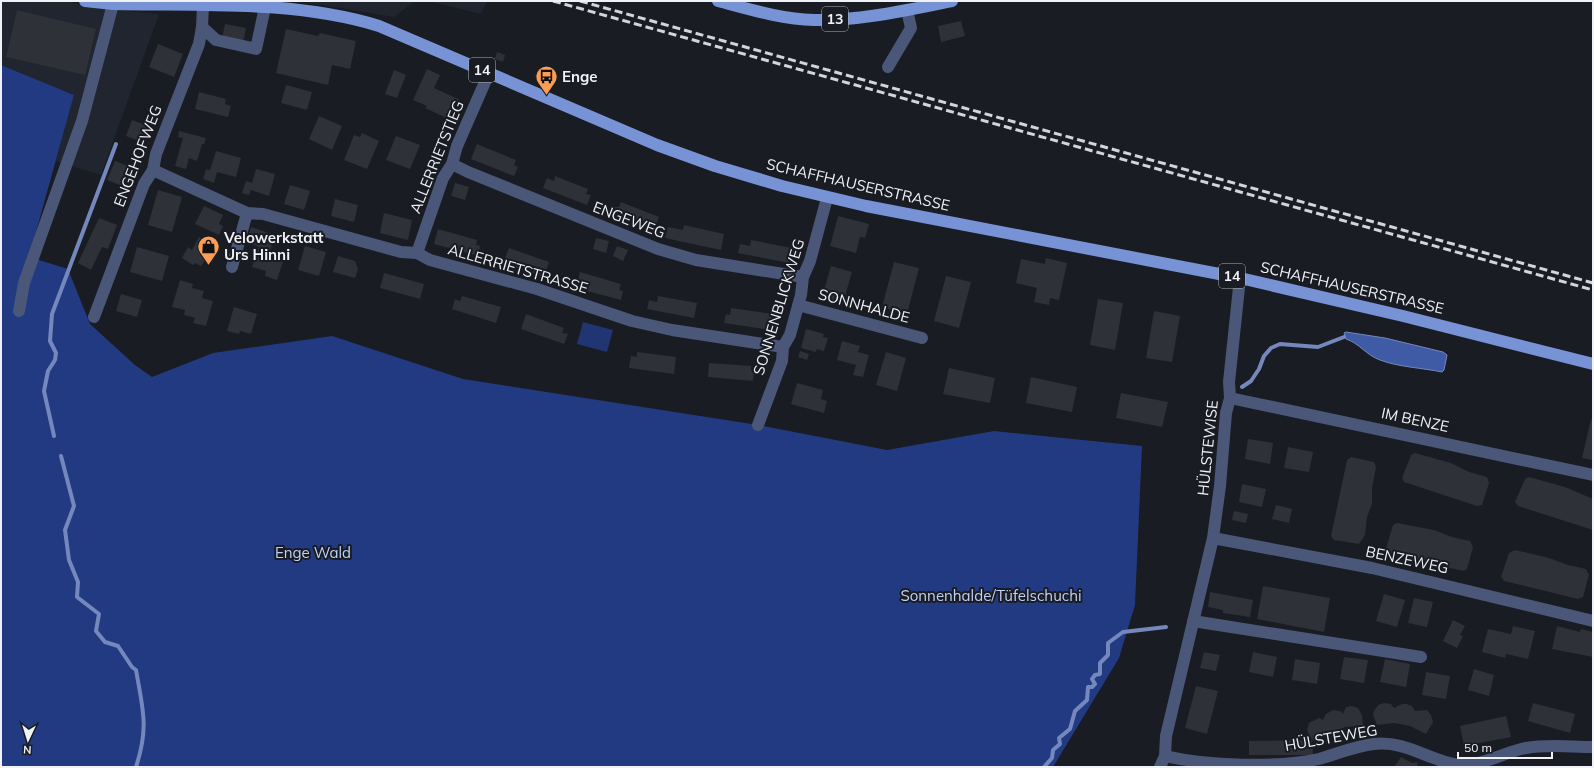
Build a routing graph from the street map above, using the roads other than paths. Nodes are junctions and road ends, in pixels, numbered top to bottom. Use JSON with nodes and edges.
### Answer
{"nodes":[{"id":1,"x":85,"y":1,"type":"edge"},
{"id":2,"x":718,"y":1,"type":"edge"},
{"id":3,"x":952,"y":1,"type":"edge"},
{"id":4,"x":112,"y":4,"type":"junction"},
{"id":5,"x":224,"y":4,"type":"edge"},
{"id":6,"x":203,"y":6,"type":"junction"},
{"id":7,"x":265,"y":7,"type":"junction"},
{"id":8,"x":907,"y":10,"type":"junction"},
{"id":9,"x":202,"y":27,"type":"junction"},
{"id":10,"x":888,"y":67,"type":"dead end"},
{"id":11,"x":489,"y":73,"type":"junction"},
{"id":12,"x":452,"y":164,"type":"junction"},
{"id":13,"x":153,"y":170,"type":"junction"},
{"id":14,"x":827,"y":198,"type":"junction"},
{"id":15,"x":247,"y":213,"type":"junction"},
{"id":16,"x":417,"y":253,"type":"junction"},
{"id":17,"x":232,"y":267,"type":"dead end"},
{"id":18,"x":803,"y":277,"type":"junction"},
{"id":19,"x":1240,"y":278,"type":"junction"},
{"id":20,"x":798,"y":305,"type":"junction"},
{"id":21,"x":19,"y":311,"type":"dead end"},
{"id":22,"x":94,"y":317,"type":"dead end"},
{"id":23,"x":922,"y":338,"type":"dead end"},
{"id":24,"x":783,"y":347,"type":"junction"},
{"id":25,"x":1593,"y":364,"type":"edge"},
{"id":26,"x":1230,"y":398,"type":"junction"},
{"id":27,"x":758,"y":425,"type":"dead end"},
{"id":28,"x":1593,"y":475,"type":"edge"},
{"id":29,"x":1213,"y":538,"type":"junction"},
{"id":30,"x":1193,"y":621,"type":"junction"},
{"id":31,"x":1593,"y":621,"type":"edge"},
{"id":32,"x":1421,"y":657,"type":"dead end"},
{"id":33,"x":1593,"y":747,"type":"edge"},
{"id":34,"x":1163,"y":761,"type":"edge"}],
"edges":[{"from":1,"to":4,"type":"main road","name":"SCHAFFHAUSERSTRASSE","number":"14"},
{"from":2,"to":8,"type":"main road","number":"13"},
{"from":3,"to":8,"type":"main road","number":"13"},
{"from":4,"to":6,"type":"main road","name":"SCHAFFHAUSERSTRASSE","number":"14"},
{"from":4,"to":21,"type":"street"},
{"from":5,"to":6,"type":"main road","name":"SCHAFFHAUSERSTRASSE","number":"14"},
{"from":5,"to":7,"type":"main road","name":"SCHAFFHAUSERSTRASSE","number":"14"},
{"from":6,"to":9,"type":"street","name":"ENGEHOFWEG"},
{"from":7,"to":9,"type":"street"},
{"from":7,"to":11,"type":"main road","name":"SCHAFFHAUSERSTRASSE","number":"14"},
{"from":8,"to":10,"type":"street"},
{"from":9,"to":13,"type":"street","name":"ENGEHOFWEG"},
{"from":11,"to":12,"type":"street","name":"ALLERRIETSTIEG"},
{"from":11,"to":14,"type":"main road","name":"SCHAFFHAUSERSTRASSE","number":"14"},
{"from":12,"to":16,"type":"street","name":"ALLERRIETSTIEG"},
{"from":12,"to":18,"type":"street","name":"ENGEWEG"},
{"from":13,"to":15,"type":"street","name":"ALLERRIETSTRASSE"},
{"from":13,"to":22,"type":"street","name":"ENGEHOFWEG"},
{"from":14,"to":18,"type":"street","name":"SONNENBLICKWEG"},
{"from":14,"to":19,"type":"main road","name":"SCHAFFHAUSERSTRASSE","number":"14"},
{"from":15,"to":16,"type":"street","name":"ALLERRIETSTRASSE"},
{"from":15,"to":17,"type":"street"},
{"from":16,"to":24,"type":"street","name":"ALLERRIETSTRASSE"},
{"from":18,"to":20,"type":"street","name":"SONNENBLICKWEG"},
{"from":19,"to":25,"type":"main road","name":"SCHAFFHAUSERSTRASSE","number":"14"},
{"from":19,"to":26,"type":"street","name":"HÜLSTEWISE"},
{"from":20,"to":23,"type":"street","name":"SONNHALDE"},
{"from":20,"to":24,"type":"street","name":"SONNENBLICKWEG"},
{"from":24,"to":27,"type":"street","name":"SONNENBLICKWEG"},
{"from":26,"to":28,"type":"street","name":"IM BENZE"},
{"from":26,"to":29,"type":"street","name":"HÜLSTEWISE"},
{"from":29,"to":30,"type":"street","name":"HÜLSTEWISE"},
{"from":29,"to":31,"type":"street","name":"BENZEWEG"},
{"from":30,"to":32,"type":"street"},
{"from":30,"to":34,"type":"street","name":"HÜLSTEWISE"},
{"from":33,"to":34,"type":"street","name":"HÜLSTEWEG"}]}
